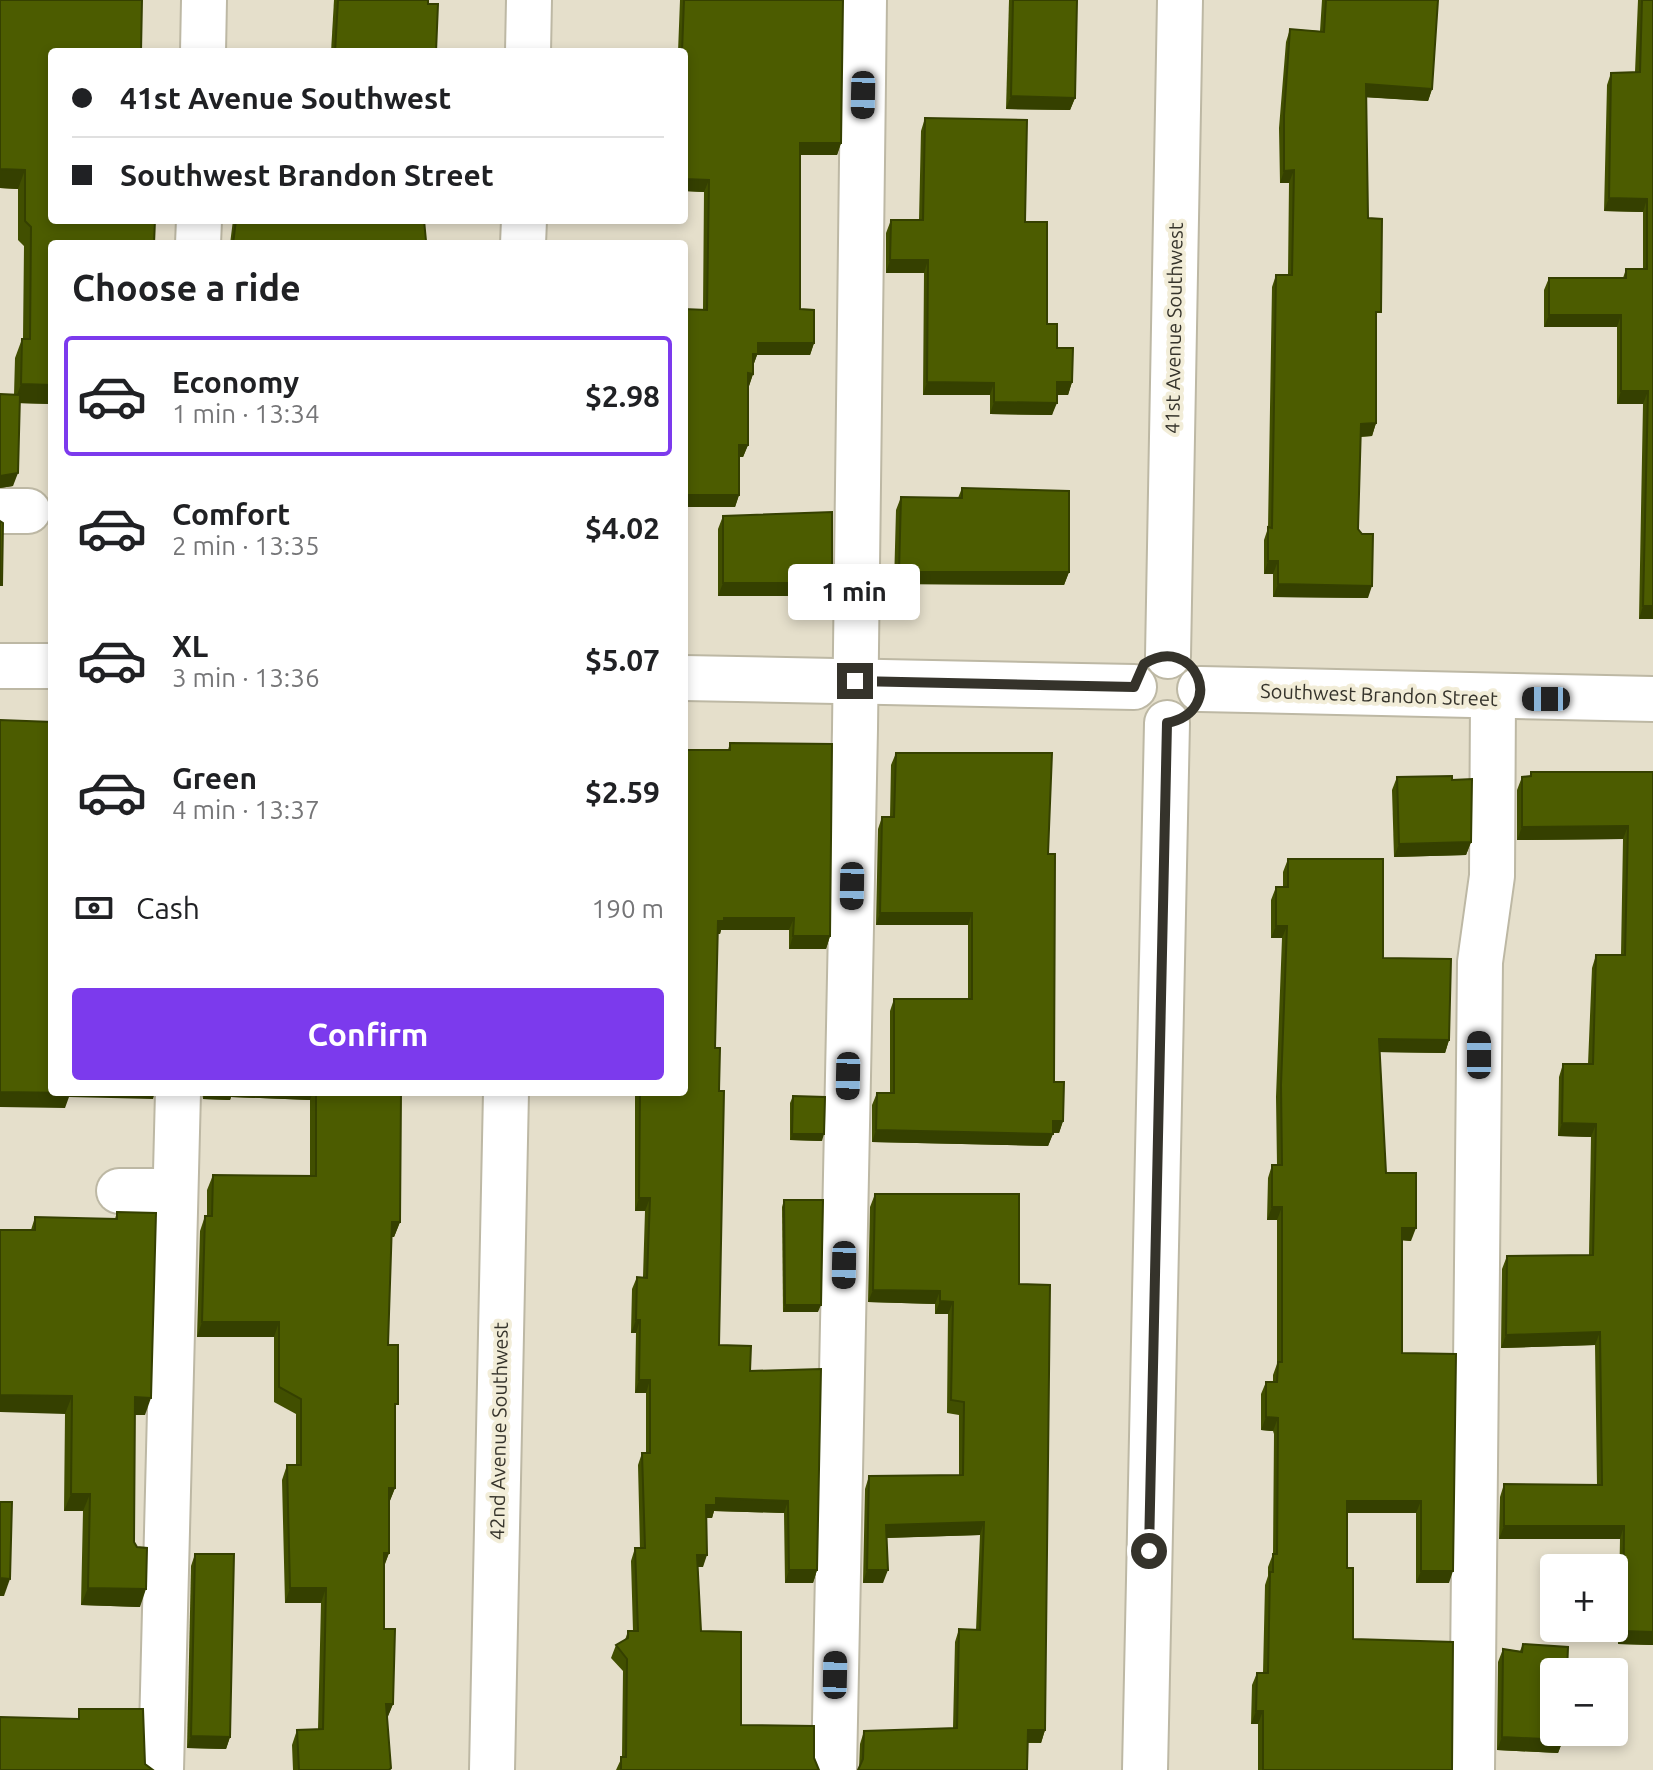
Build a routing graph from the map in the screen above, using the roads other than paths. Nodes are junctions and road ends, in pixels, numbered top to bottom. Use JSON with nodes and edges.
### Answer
{"nodes":[{"id":1,"x":204,"y":0,"type":"edge"},
{"id":2,"x":529,"y":0,"type":"edge"},
{"id":3,"x":864,"y":0,"type":"edge"},
{"id":4,"x":1180,"y":0,"type":"edge"},
{"id":5,"x":203,"y":48,"type":"edge"},
{"id":6,"x":528,"y":48,"type":"edge"},
{"id":7,"x":1168,"y":656,"type":"junction"},
{"id":8,"x":0,"y":666,"type":"edge"},
{"id":9,"x":48,"y":666,"type":"edge"},
{"id":10,"x":688,"y":678,"type":"edge"},
{"id":11,"x":855,"y":681,"type":"junction"},
{"id":12,"x":1134,"y":687,"type":"junction"},
{"id":13,"x":1200,"y":689,"type":"junction"},
{"id":14,"x":1493,"y":698,"type":"junction"},
{"id":15,"x":1653,"y":699,"type":"edge"},
{"id":16,"x":1167,"y":723,"type":"junction"},
{"id":17,"x":178,"y":1096,"type":"edge"},
{"id":18,"x":506,"y":1096,"type":"edge"},
{"id":19,"x":119,"y":1191,"type":"dead end"},
{"id":20,"x":175,"y":1191,"type":"junction"},
{"id":21,"x":161,"y":1770,"type":"edge"},
{"id":22,"x":492,"y":1770,"type":"edge"},
{"id":23,"x":834,"y":1770,"type":"edge"},
{"id":24,"x":1145,"y":1770,"type":"edge"},
{"id":25,"x":1472,"y":1770,"type":"edge"}],
"edges":[{"from":1,"to":5,"type":"street"},
{"from":2,"to":6,"type":"street"},
{"from":3,"to":11,"type":"street"},
{"from":4,"to":7,"type":"street","name":"41st Avenue Southwest"},
{"from":7,"to":12,"type":"street"},
{"from":7,"to":13,"type":"street"},
{"from":8,"to":9,"type":"street"},
{"from":10,"to":11,"type":"street"},
{"from":11,"to":12,"type":"street"},
{"from":11,"to":23,"type":"street"},
{"from":12,"to":16,"type":"street"},
{"from":13,"to":14,"type":"street","name":"Southwest Brandon Street"},
{"from":13,"to":16,"type":"street"},
{"from":14,"to":15,"type":"street","name":"Southwest Brandon Street"},
{"from":14,"to":25,"type":"street"},
{"from":16,"to":24,"type":"street"},
{"from":17,"to":20,"type":"street"},
{"from":18,"to":22,"type":"street","name":"42nd Avenue Southwest"},
{"from":19,"to":20,"type":"street"},
{"from":20,"to":21,"type":"street"}]}
